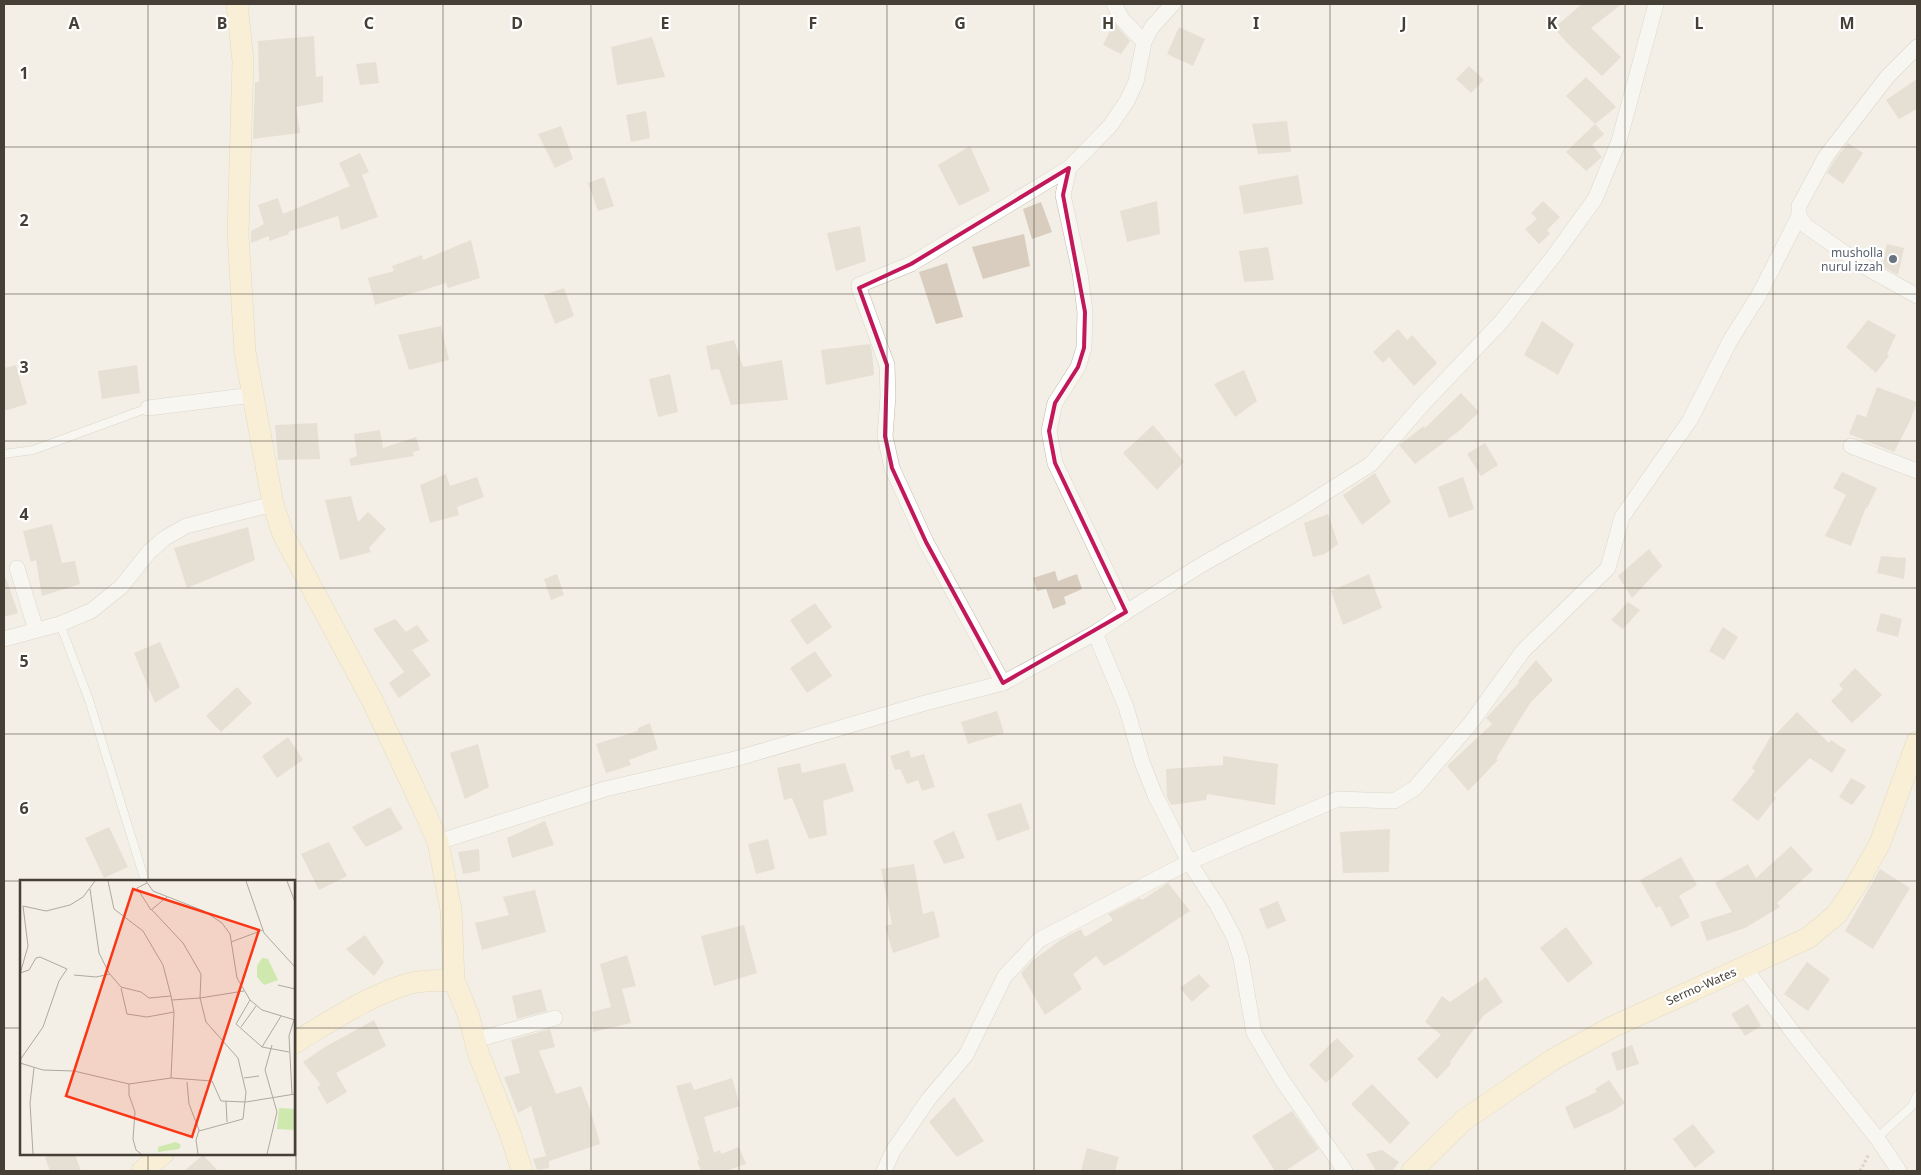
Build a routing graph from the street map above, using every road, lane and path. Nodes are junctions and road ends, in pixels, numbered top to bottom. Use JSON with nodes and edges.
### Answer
{"nodes":[{"id":1,"x":237,"y":4,"type":"edge"},
{"id":2,"x":1114,"y":4,"type":"edge"},
{"id":3,"x":1172,"y":4,"type":"edge"},
{"id":4,"x":1656,"y":4,"type":"edge"},
{"id":5,"x":1144,"y":42,"type":"junction"},
{"id":6,"x":1917,"y":47,"type":"edge"},
{"id":7,"x":1069,"y":168,"type":"junction"},
{"id":8,"x":1800,"y":216,"type":"junction"},
{"id":9,"x":1917,"y":296,"type":"edge"},
{"id":10,"x":253,"y":395,"type":"junction"},
{"id":11,"x":148,"y":408,"type":"joint"},
{"id":12,"x":1851,"y":446,"type":"dead end"},
{"id":13,"x":4,"y":454,"type":"edge"},
{"id":14,"x":1917,"y":471,"type":"edge"},
{"id":15,"x":272,"y":504,"type":"junction"},
{"id":16,"x":17,"y":568,"type":"dead end"},
{"id":17,"x":1126,"y":612,"type":"junction"},
{"id":18,"x":60,"y":624,"type":"junction"},
{"id":19,"x":36,"y":630,"type":"junction"},
{"id":20,"x":1095,"y":633,"type":"junction"},
{"id":21,"x":4,"y":638,"type":"edge"},
{"id":22,"x":1003,"y":683,"type":"junction"},
{"id":23,"x":1917,"y":742,"type":"edge"},
{"id":24,"x":438,"y":842,"type":"junction"},
{"id":25,"x":1189,"y":862,"type":"junction"},
{"id":26,"x":146,"y":880,"type":"edge"},
{"id":27,"x":1744,"y":967,"type":"junction"},
{"id":28,"x":454,"y":980,"type":"junction"},
{"id":29,"x":555,"y":1018,"type":"dead end"},
{"id":30,"x":476,"y":1040,"type":"junction"},
{"id":31,"x":295,"y":1042,"type":"edge"},
{"id":32,"x":1917,"y":1095,"type":"edge"},
{"id":33,"x":1877,"y":1138,"type":"junction"},
{"id":34,"x":162,"y":1155,"type":"edge"},
{"id":35,"x":142,"y":1171,"type":"edge"},
{"id":36,"x":522,"y":1171,"type":"edge"},
{"id":37,"x":884,"y":1171,"type":"edge"},
{"id":38,"x":1345,"y":1171,"type":"edge"},
{"id":39,"x":1412,"y":1171,"type":"edge"},
{"id":40,"x":1899,"y":1171,"type":"edge"}],
"edges":[{"from":1,"to":10,"type":"street"},
{"from":2,"to":5,"type":"street"},
{"from":3,"to":5,"type":"street"},
{"from":4,"to":17,"type":"street"},
{"from":5,"to":7,"type":"street"},
{"from":6,"to":8,"type":"street"},
{"from":7,"to":17,"type":"street"},
{"from":7,"to":22,"type":"street"},
{"from":8,"to":9,"type":"street"},
{"from":8,"to":25,"type":"street"},
{"from":10,"to":11,"type":"street"},
{"from":10,"to":15,"type":"street"},
{"from":11,"to":13,"type":"lane"},
{"from":12,"to":14,"type":"street"},
{"from":15,"to":18,"type":"street"},
{"from":15,"to":24,"type":"street"},
{"from":16,"to":19,"type":"street"},
{"from":17,"to":20,"type":"street"},
{"from":18,"to":19,"type":"street"},
{"from":18,"to":26,"type":"lane"},
{"from":19,"to":21,"type":"street"},
{"from":20,"to":22,"type":"street"},
{"from":20,"to":25,"type":"street"},
{"from":22,"to":24,"type":"street"},
{"from":23,"to":27,"type":"street","name":"Sermo-Wates"},
{"from":24,"to":28,"type":"street"},
{"from":25,"to":37,"type":"street"},
{"from":25,"to":38,"type":"street"},
{"from":27,"to":33,"type":"street"},
{"from":27,"to":39,"type":"street","name":"Sermo-Wates"},
{"from":28,"to":30,"type":"street"},
{"from":28,"to":31,"type":"street"},
{"from":29,"to":30,"type":"street"},
{"from":30,"to":36,"type":"street"},
{"from":32,"to":33,"type":"lane"},
{"from":33,"to":40,"type":"street"},
{"from":34,"to":35,"type":"street"}]}
